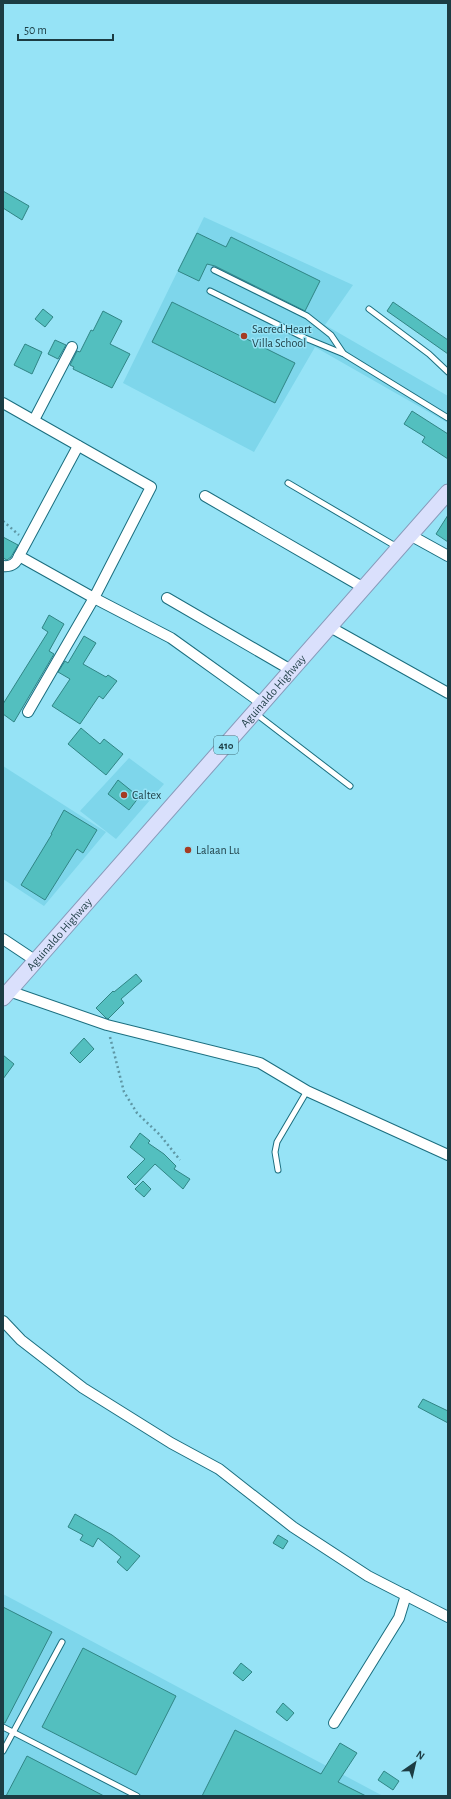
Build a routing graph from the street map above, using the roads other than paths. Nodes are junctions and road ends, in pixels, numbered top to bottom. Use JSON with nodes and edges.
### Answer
{"nodes":[{"id":1,"x":214,"y":270,"type":"dead end"},
{"id":2,"x":210,"y":291,"type":"dead end"},
{"id":3,"x":369,"y":309,"type":"dead end"},
{"id":4,"x":72,"y":347,"type":"dead end"},
{"id":5,"x":344,"y":354,"type":"junction"},
{"id":6,"x":448,"y":372,"type":"edge"},
{"id":7,"x":3,"y":403,"type":"edge"},
{"id":8,"x":448,"y":418,"type":"edge"},
{"id":9,"x":34,"y":420,"type":"junction"},
{"id":10,"x":78,"y":446,"type":"junction"},
{"id":11,"x":288,"y":483,"type":"dead end"},
{"id":12,"x":448,"y":492,"type":"edge"},
{"id":13,"x":206,"y":496,"type":"dead end"},
{"id":14,"x":410,"y":535,"type":"junction"},
{"id":15,"x":399,"y":548,"type":"junction"},
{"id":16,"x":19,"y":556,"type":"junction"},
{"id":17,"x":448,"y":556,"type":"edge"},
{"id":18,"x":3,"y":566,"type":"edge"},
{"id":19,"x":364,"y":588,"type":"junction"},
{"id":20,"x":94,"y":598,"type":"junction"},
{"id":21,"x":168,"y":598,"type":"dead end"},
{"id":22,"x":330,"y":627,"type":"junction"},
{"id":23,"x":291,"y":670,"type":"junction"},
{"id":24,"x":448,"y":693,"type":"edge"},
{"id":25,"x":259,"y":708,"type":"junction"},
{"id":26,"x":28,"y":712,"type":"dead end"},
{"id":27,"x":350,"y":786,"type":"dead end"},
{"id":28,"x":3,"y":939,"type":"edge"},
{"id":29,"x":36,"y":961,"type":"junction"},
{"id":30,"x":6,"y":995,"type":"edge"},
{"id":31,"x":307,"y":1091,"type":"junction"},
{"id":32,"x":448,"y":1155,"type":"edge"},
{"id":33,"x":278,"y":1170,"type":"dead end"},
{"id":34,"x":3,"y":1322,"type":"edge"},
{"id":35,"x":406,"y":1595,"type":"junction"},
{"id":36,"x":448,"y":1617,"type":"edge"},
{"id":37,"x":62,"y":1642,"type":"dead end"},
{"id":38,"x":334,"y":1723,"type":"dead end"},
{"id":39,"x":3,"y":1727,"type":"edge"},
{"id":40,"x":13,"y":1732,"type":"junction"},
{"id":41,"x":3,"y":1751,"type":"edge"},
{"id":42,"x":137,"y":1796,"type":"edge"}],
"edges":[{"from":1,"to":5,"type":"lane"},
{"from":2,"to":5,"type":"lane"},
{"from":3,"to":6,"type":"lane"},
{"from":4,"to":9,"type":"street"},
{"from":5,"to":8,"type":"lane"},
{"from":7,"to":9,"type":"street"},
{"from":9,"to":10,"type":"street"},
{"from":10,"to":16,"type":"street"},
{"from":10,"to":20,"type":"street"},
{"from":11,"to":15,"type":"lane"},
{"from":12,"to":14,"type":"main road","name":"Aguinaldo Highway","number":"410"},
{"from":13,"to":19,"type":"street"},
{"from":14,"to":15,"type":"main road","name":"Aguinaldo Highway","number":"410"},
{"from":14,"to":17,"type":"street"},
{"from":15,"to":19,"type":"main road","name":"Aguinaldo Highway","number":"410"},
{"from":16,"to":18,"type":"street"},
{"from":16,"to":20,"type":"street"},
{"from":19,"to":22,"type":"main road","name":"Aguinaldo Highway","number":"410"},
{"from":20,"to":25,"type":"street"},
{"from":20,"to":26,"type":"street"},
{"from":21,"to":23,"type":"street"},
{"from":22,"to":23,"type":"main road","name":"Aguinaldo Highway","number":"410"},
{"from":22,"to":24,"type":"street"},
{"from":23,"to":25,"type":"main road","name":"Aguinaldo Highway","number":"410"},
{"from":25,"to":27,"type":"lane"},
{"from":25,"to":29,"type":"main road","name":"Aguinaldo Highway","number":"410"},
{"from":28,"to":29,"type":"street"},
{"from":29,"to":30,"type":"main road","name":"Aguinaldo Highway","number":"410"},
{"from":30,"to":31,"type":"street"},
{"from":31,"to":32,"type":"street"},
{"from":31,"to":33,"type":"lane"},
{"from":34,"to":35,"type":"street"},
{"from":35,"to":36,"type":"street"},
{"from":35,"to":38,"type":"street"},
{"from":37,"to":40,"type":"lane"},
{"from":39,"to":40,"type":"lane"},
{"from":40,"to":41,"type":"lane"},
{"from":40,"to":42,"type":"lane"}]}
